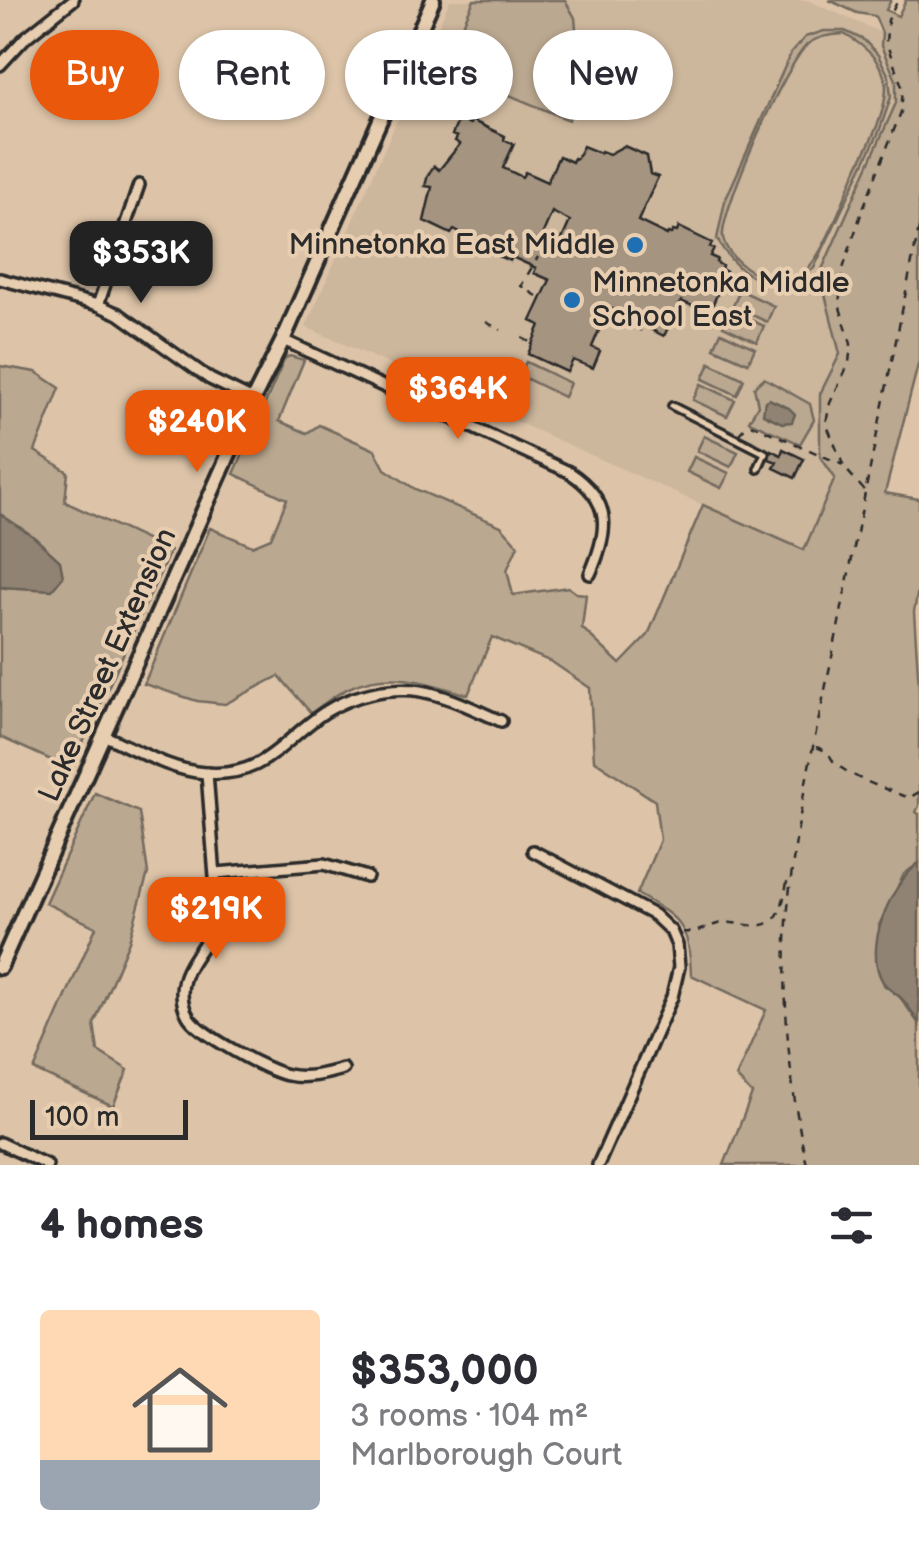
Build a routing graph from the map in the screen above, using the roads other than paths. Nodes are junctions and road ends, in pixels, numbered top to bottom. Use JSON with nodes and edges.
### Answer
{"nodes":[{"id":1,"x":73,"y":0,"type":"edge"},
{"id":2,"x":433,"y":0,"type":"edge"},
{"id":3,"x":0,"y":63,"type":"edge"},
{"id":4,"x":138,"y":185,"type":"dead end"},
{"id":5,"x":0,"y":279,"type":"edge"},
{"id":6,"x":98,"y":305,"type":"junction"},
{"id":7,"x":283,"y":340,"type":"junction"},
{"id":8,"x":253,"y":400,"type":"junction"},
{"id":9,"x":672,"y":406,"type":"dead end"},
{"id":10,"x":758,"y":469,"type":"dead end"},
{"id":11,"x":590,"y":574,"type":"dead end"},
{"id":12,"x":501,"y":721,"type":"dead end"},
{"id":13,"x":103,"y":735,"type":"junction"},
{"id":14,"x":207,"y":773,"type":"junction"},
{"id":15,"x":533,"y":851,"type":"dead end"},
{"id":16,"x":216,"y":873,"type":"junction"},
{"id":17,"x":367,"y":876,"type":"dead end"},
{"id":18,"x":0,"y":967,"type":"edge"},
{"id":19,"x":343,"y":1069,"type":"dead end"},
{"id":20,"x":0,"y":1144,"type":"edge"},
{"id":21,"x":47,"y":1165,"type":"edge"},
{"id":22,"x":598,"y":1165,"type":"edge"}],
"edges":[{"from":1,"to":3,"type":"street"},
{"from":2,"to":7,"type":"street","name":"Lake Street Extension"},
{"from":4,"to":6,"type":"street"},
{"from":5,"to":6,"type":"street"},
{"from":6,"to":8,"type":"street"},
{"from":7,"to":8,"type":"street","name":"Lake Street Extension"},
{"from":7,"to":11,"type":"street"},
{"from":8,"to":13,"type":"street","name":"Lake Street Extension"},
{"from":9,"to":10,"type":"lane"},
{"from":12,"to":14,"type":"street"},
{"from":13,"to":14,"type":"street"},
{"from":13,"to":18,"type":"street","name":"Lake Street Extension"},
{"from":14,"to":16,"type":"street"},
{"from":15,"to":22,"type":"street"},
{"from":16,"to":17,"type":"street"},
{"from":16,"to":19,"type":"street"},
{"from":20,"to":21,"type":"street"}]}
